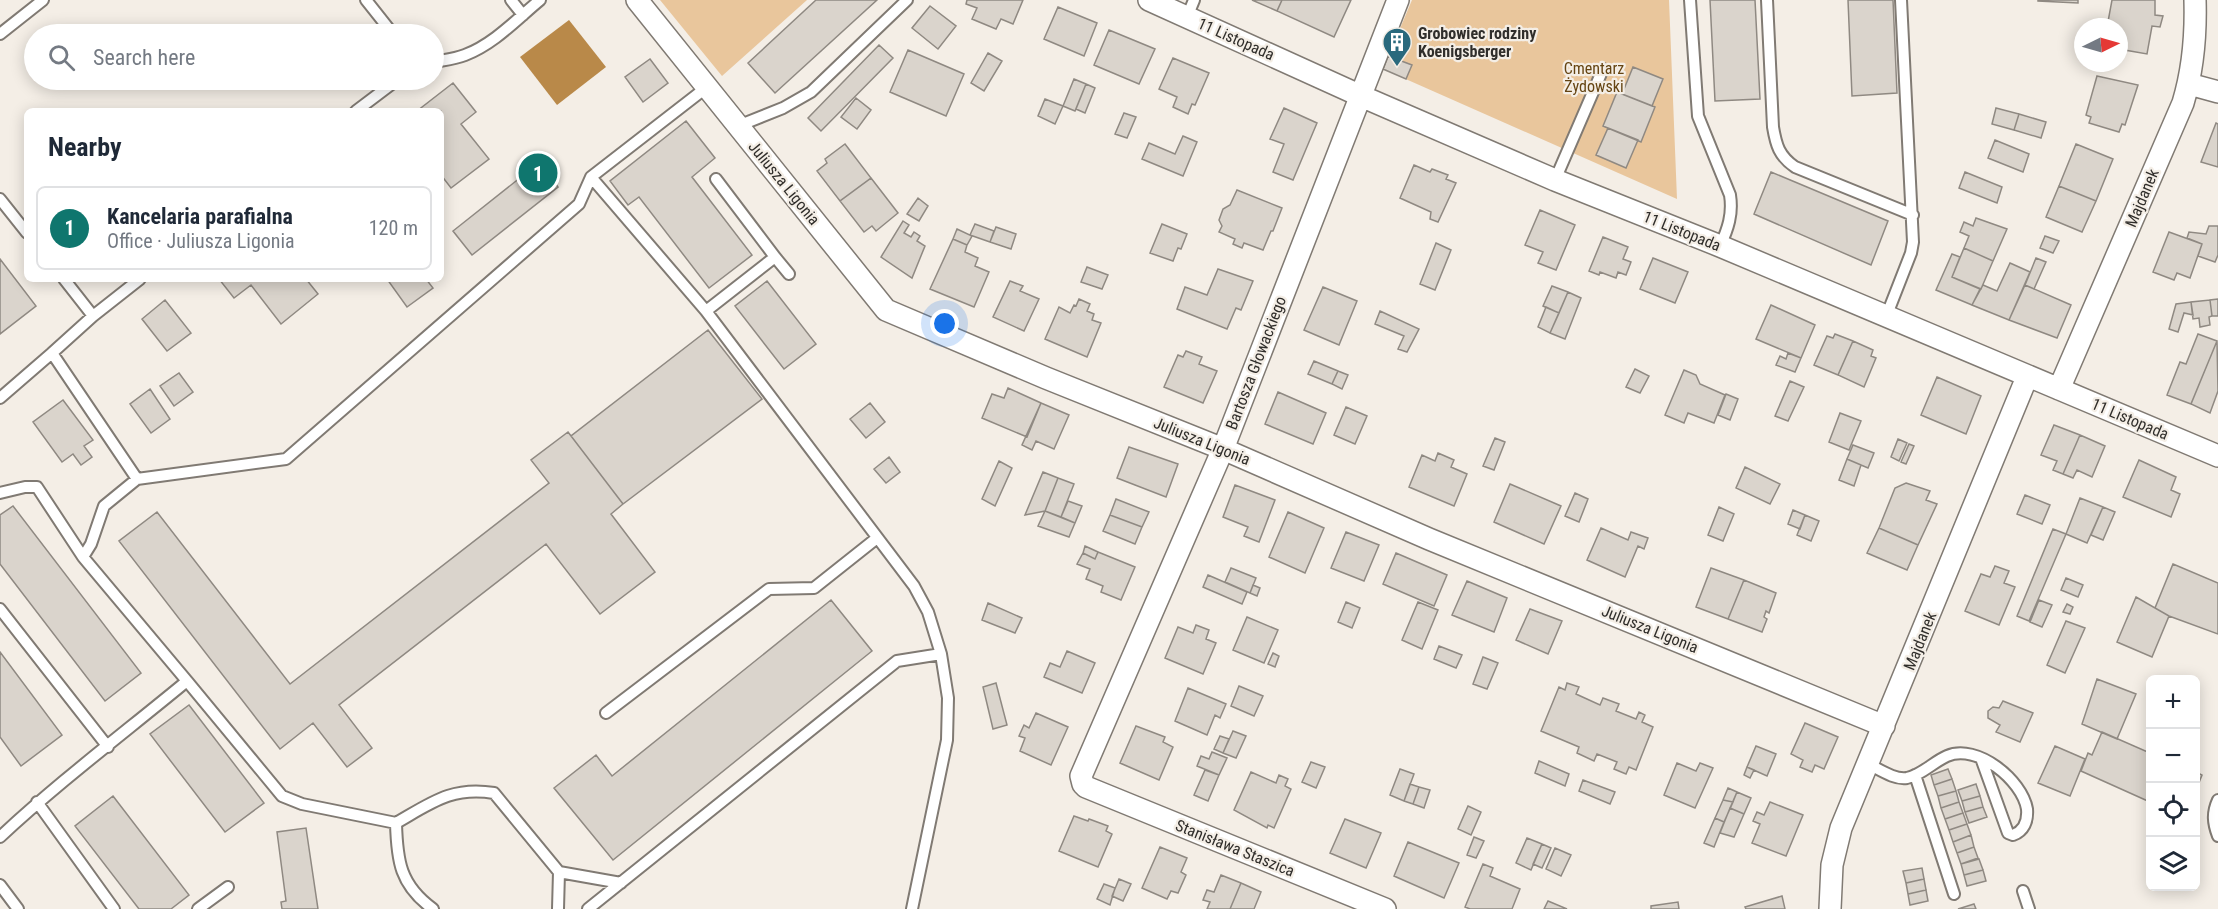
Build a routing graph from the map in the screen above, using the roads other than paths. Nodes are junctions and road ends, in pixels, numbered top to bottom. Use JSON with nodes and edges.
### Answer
{"nodes":[{"id":1,"x":43,"y":0,"type":"edge"},
{"id":2,"x":366,"y":0,"type":"edge"},
{"id":3,"x":511,"y":0,"type":"edge"},
{"id":4,"x":540,"y":0,"type":"edge"},
{"id":5,"x":637,"y":0,"type":"edge"},
{"id":6,"x":907,"y":0,"type":"edge"},
{"id":7,"x":1149,"y":0,"type":"edge"},
{"id":8,"x":1398,"y":0,"type":"edge"},
{"id":9,"x":1690,"y":0,"type":"edge"},
{"id":10,"x":1767,"y":0,"type":"edge"},
{"id":11,"x":1901,"y":0,"type":"edge"},
{"id":12,"x":2194,"y":0,"type":"edge"},
{"id":13,"x":1191,"y":8,"type":"edge"},
{"id":14,"x":522,"y":15,"type":"junction"},
{"id":15,"x":385,"y":24,"type":"edge"},
{"id":16,"x":0,"y":34,"type":"edge"},
{"id":17,"x":444,"y":60,"type":"edge"},
{"id":18,"x":1603,"y":69,"type":"dead end"},
{"id":19,"x":2189,"y":84,"type":"junction"},
{"id":20,"x":707,"y":87,"type":"junction"},
{"id":21,"x":384,"y":90,"type":"edge"},
{"id":22,"x":2218,"y":92,"type":"edge"},
{"id":23,"x":1361,"y":96,"type":"junction"},
{"id":24,"x":361,"y":108,"type":"edge"},
{"id":25,"x":738,"y":126,"type":"junction"},
{"id":26,"x":591,"y":177,"type":"junction"},
{"id":27,"x":716,"y":179,"type":"dead end"},
{"id":28,"x":1555,"y":180,"type":"junction"},
{"id":29,"x":0,"y":199,"type":"edge"},
{"id":30,"x":1912,"y":215,"type":"junction"},
{"id":31,"x":24,"y":229,"type":"edge"},
{"id":32,"x":1720,"y":246,"type":"junction"},
{"id":33,"x":775,"y":257,"type":"junction"},
{"id":34,"x":789,"y":274,"type":"dead end"},
{"id":35,"x":66,"y":282,"type":"edge"},
{"id":36,"x":136,"y":282,"type":"edge"},
{"id":37,"x":706,"y":311,"type":"junction"},
{"id":38,"x":93,"y":316,"type":"junction"},
{"id":39,"x":1886,"y":317,"type":"junction"},
{"id":40,"x":52,"y":353,"type":"junction"},
{"id":41,"x":2028,"y":377,"type":"junction"},
{"id":42,"x":2059,"y":389,"type":"junction"},
{"id":43,"x":0,"y":398,"type":"edge"},
{"id":44,"x":1222,"y":449,"type":"junction"},
{"id":45,"x":2218,"y":456,"type":"edge"},
{"id":46,"x":137,"y":479,"type":"junction"},
{"id":47,"x":0,"y":493,"type":"edge"},
{"id":48,"x":878,"y":538,"type":"junction"},
{"id":49,"x":83,"y":557,"type":"junction"},
{"id":50,"x":0,"y":609,"type":"edge"},
{"id":51,"x":941,"y":654,"type":"junction"},
{"id":52,"x":187,"y":681,"type":"junction"},
{"id":53,"x":606,"y":712,"type":"dead end"},
{"id":54,"x":1884,"y":726,"type":"junction"},
{"id":55,"x":108,"y":747,"type":"junction"},
{"id":56,"x":1981,"y":758,"type":"junction"},
{"id":57,"x":1868,"y":764,"type":"junction"},
{"id":58,"x":1915,"y":776,"type":"junction"},
{"id":59,"x":1086,"y":787,"type":"joint"},
{"id":60,"x":2218,"y":800,"type":"edge"},
{"id":61,"x":37,"y":802,"type":"junction"},
{"id":62,"x":396,"y":823,"type":"junction"},
{"id":63,"x":2218,"y":836,"type":"edge"},
{"id":64,"x":0,"y":837,"type":"edge"},
{"id":65,"x":559,"y":872,"type":"junction"},
{"id":66,"x":621,"y":883,"type":"junction"},
{"id":67,"x":0,"y":885,"type":"edge"},
{"id":68,"x":228,"y":886,"type":"dead end"},
{"id":69,"x":2023,"y":891,"type":"dead end"},
{"id":70,"x":1954,"y":894,"type":"dead end"},
{"id":71,"x":18,"y":909,"type":"edge"},
{"id":72,"x":114,"y":909,"type":"edge"},
{"id":73,"x":198,"y":909,"type":"edge"},
{"id":74,"x":433,"y":909,"type":"edge"},
{"id":75,"x":558,"y":909,"type":"edge"},
{"id":76,"x":588,"y":909,"type":"edge"},
{"id":77,"x":912,"y":909,"type":"edge"},
{"id":78,"x":1385,"y":909,"type":"edge"},
{"id":79,"x":1830,"y":909,"type":"edge"},
{"id":80,"x":2029,"y":909,"type":"edge"}],
"edges":[{"from":1,"to":16,"type":"lane"},
{"from":2,"to":15,"type":"lane"},
{"from":3,"to":14,"type":"lane"},
{"from":4,"to":14,"type":"lane"},
{"from":5,"to":20,"type":"street","name":"Juliusza Ligonia"},
{"from":6,"to":25,"type":"lane"},
{"from":7,"to":13,"type":"street","name":"11 Listopada"},
{"from":8,"to":23,"type":"street","name":"Bartosza Głowackiego"},
{"from":9,"to":32,"type":"lane"},
{"from":10,"to":30,"type":"lane"},
{"from":11,"to":30,"type":"lane"},
{"from":12,"to":19,"type":"street","name":"Majdanek"},
{"from":13,"to":23,"type":"street","name":"11 Listopada"},
{"from":14,"to":17,"type":"lane"},
{"from":18,"to":28,"type":"lane"},
{"from":19,"to":22,"type":"street"},
{"from":19,"to":42,"type":"street","name":"Majdanek"},
{"from":20,"to":25,"type":"street","name":"Juliusza Ligonia"},
{"from":20,"to":26,"type":"lane"},
{"from":21,"to":24,"type":"lane"},
{"from":23,"to":28,"type":"street","name":"11 Listopada"},
{"from":23,"to":44,"type":"street","name":"Bartosza Głowackiego"},
{"from":25,"to":44,"type":"street","name":"Juliusza Ligonia"},
{"from":26,"to":37,"type":"lane"},
{"from":26,"to":46,"type":"lane"},
{"from":27,"to":33,"type":"lane"},
{"from":28,"to":32,"type":"street","name":"11 Listopada"},
{"from":29,"to":31,"type":"lane"},
{"from":30,"to":39,"type":"lane"},
{"from":32,"to":39,"type":"street","name":"11 Listopada"},
{"from":33,"to":34,"type":"lane"},
{"from":33,"to":37,"type":"lane"},
{"from":35,"to":38,"type":"lane"},
{"from":36,"to":38,"type":"lane"},
{"from":37,"to":48,"type":"lane"},
{"from":38,"to":40,"type":"lane"},
{"from":39,"to":41,"type":"street","name":"11 Listopada"},
{"from":40,"to":43,"type":"lane"},
{"from":40,"to":46,"type":"lane"},
{"from":41,"to":42,"type":"street","name":"11 Listopada"},
{"from":41,"to":54,"type":"street","name":"Majdanek"},
{"from":42,"to":45,"type":"street","name":"11 Listopada"},
{"from":44,"to":54,"type":"street","name":"Juliusza Ligonia"},
{"from":44,"to":59,"type":"street","name":"Bartosza Głowackiego"},
{"from":46,"to":49,"type":"lane"},
{"from":47,"to":49,"type":"lane"},
{"from":48,"to":51,"type":"lane"},
{"from":48,"to":53,"type":"lane"},
{"from":49,"to":52,"type":"lane"},
{"from":50,"to":55,"type":"lane"},
{"from":51,"to":66,"type":"lane"},
{"from":51,"to":77,"type":"lane"},
{"from":52,"to":55,"type":"lane"},
{"from":52,"to":62,"type":"lane"},
{"from":54,"to":57,"type":"street","name":"Majdanek"},
{"from":55,"to":61,"type":"lane"},
{"from":56,"to":56,"type":"lane"},
{"from":56,"to":58,"type":"lane"},
{"from":57,"to":58,"type":"lane"},
{"from":57,"to":79,"type":"street","name":"Majdanek"},
{"from":58,"to":70,"type":"lane"},
{"from":59,"to":78,"type":"street","name":"Stanisława Staszica"},
{"from":60,"to":63,"type":"lane"},
{"from":61,"to":64,"type":"lane"},
{"from":61,"to":72,"type":"lane"},
{"from":62,"to":65,"type":"lane"},
{"from":62,"to":74,"type":"lane"},
{"from":65,"to":66,"type":"lane"},
{"from":65,"to":75,"type":"lane"},
{"from":66,"to":76,"type":"lane"},
{"from":67,"to":71,"type":"lane"},
{"from":68,"to":73,"type":"lane"},
{"from":69,"to":80,"type":"lane"}]}
